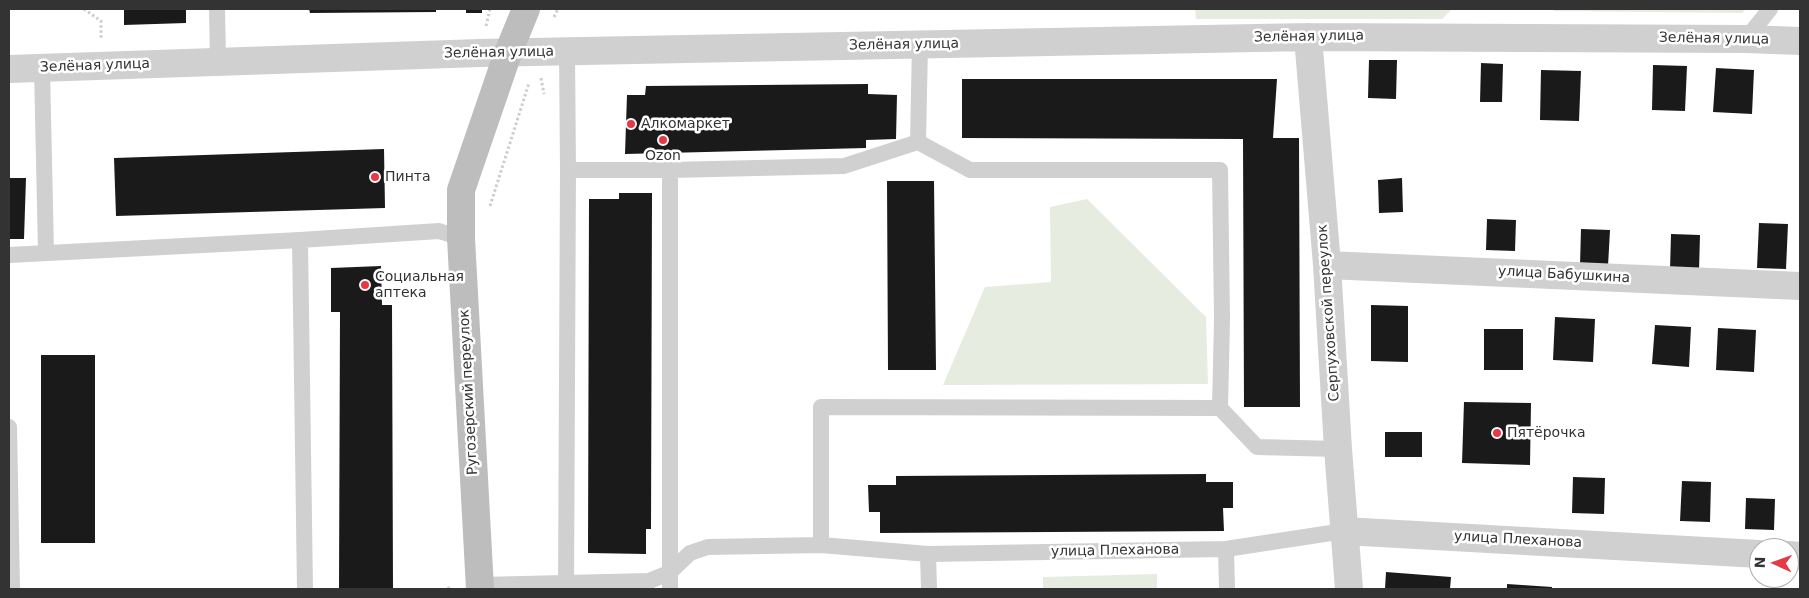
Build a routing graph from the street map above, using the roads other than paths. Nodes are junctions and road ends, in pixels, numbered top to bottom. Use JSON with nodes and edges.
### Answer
{"nodes":[{"id":1,"x":217,"y":9,"type":"edge"},
{"id":2,"x":526,"y":9,"type":"edge"},
{"id":3,"x":1770,"y":9,"type":"edge"},
{"id":4,"x":1308,"y":37,"type":"junction"},
{"id":5,"x":1746,"y":39,"type":"junction"},
{"id":6,"x":1800,"y":41,"type":"edge"},
{"id":7,"x":920,"y":44,"type":"junction"},
{"id":8,"x":567,"y":52,"type":"junction"},
{"id":9,"x":508,"y":53,"type":"junction"},
{"id":10,"x":218,"y":61,"type":"junction"},
{"id":11,"x":42,"y":68,"type":"junction"},
{"id":12,"x":9,"y":69,"type":"edge"},
{"id":13,"x":918,"y":142,"type":"junction"},
{"id":14,"x":568,"y":170,"type":"junction"},
{"id":15,"x":670,"y":170,"type":"junction"},
{"id":16,"x":461,"y":238,"type":"junction"},
{"id":17,"x":300,"y":240,"type":"junction"},
{"id":18,"x":46,"y":253,"type":"junction"},
{"id":19,"x":9,"y":255,"type":"edge"},
{"id":20,"x":1327,"y":265,"type":"junction"},
{"id":21,"x":1800,"y":286,"type":"edge"},
{"id":22,"x":1220,"y":408,"type":"junction"},
{"id":23,"x":9,"y":427,"type":"edge"},
{"id":24,"x":1338,"y":449,"type":"junction"},
{"id":25,"x":1344,"y":531,"type":"junction"},
{"id":26,"x":821,"y":545,"type":"junction"},
{"id":27,"x":1226,"y":548,"type":"junction"},
{"id":28,"x":1749,"y":553,"type":"edge"},
{"id":29,"x":928,"y":554,"type":"junction"},
{"id":30,"x":669,"y":581,"type":"edge"},
{"id":31,"x":480,"y":587,"type":"edge"},
{"id":32,"x":566,"y":587,"type":"edge"},
{"id":33,"x":12,"y":589,"type":"edge"},
{"id":34,"x":305,"y":589,"type":"edge"},
{"id":35,"x":929,"y":589,"type":"edge"},
{"id":36,"x":1227,"y":589,"type":"edge"},
{"id":37,"x":1348,"y":589,"type":"edge"}],
"edges":[{"from":1,"to":10,"type":"lane"},
{"from":2,"to":9,"type":"main road","name":"Ругозерский переулок"},
{"from":3,"to":5,"type":"lane"},
{"from":4,"to":5,"type":"street","name":"Зелёная улица"},
{"from":4,"to":7,"type":"street","name":"Зелёная улица"},
{"from":4,"to":20,"type":"street","name":"Серпуховской переулок"},
{"from":5,"to":6,"type":"street","name":"Зелёная улица"},
{"from":7,"to":8,"type":"street","name":"Зелёная улица"},
{"from":7,"to":13,"type":"lane"},
{"from":8,"to":9,"type":"street","name":"Зелёная улица"},
{"from":8,"to":14,"type":"lane"},
{"from":9,"to":10,"type":"street","name":"Зелёная улица"},
{"from":9,"to":16,"type":"main road","name":"Ругозерский переулок"},
{"from":10,"to":11,"type":"street","name":"Зелёная улица"},
{"from":11,"to":12,"type":"street","name":"Зелёная улица"},
{"from":11,"to":18,"type":"lane"},
{"from":13,"to":15,"type":"lane"},
{"from":13,"to":22,"type":"lane"},
{"from":14,"to":15,"type":"lane"},
{"from":14,"to":32,"type":"lane"},
{"from":15,"to":30,"type":"lane"},
{"from":16,"to":17,"type":"lane"},
{"from":16,"to":31,"type":"main road","name":"Ругозерский переулок"},
{"from":17,"to":18,"type":"lane"},
{"from":17,"to":34,"type":"lane"},
{"from":18,"to":19,"type":"lane"},
{"from":20,"to":21,"type":"street","name":"улица Бабушкина"},
{"from":20,"to":24,"type":"street","name":"Серпуховской переулок"},
{"from":22,"to":24,"type":"lane"},
{"from":22,"to":26,"type":"lane"},
{"from":23,"to":33,"type":"lane"},
{"from":24,"to":25,"type":"street","name":"Серпуховской переулок"},
{"from":25,"to":27,"type":"lane","name":"улица Плеханова"},
{"from":25,"to":28,"type":"street","name":"улица Плеханова"},
{"from":25,"to":37,"type":"street","name":"Серпуховской переулок"},
{"from":26,"to":29,"type":"lane","name":"улица Плеханова"},
{"from":26,"to":30,"type":"lane","name":"улица Плеханова"},
{"from":27,"to":29,"type":"lane","name":"улица Плеханова"},
{"from":27,"to":36,"type":"lane"},
{"from":29,"to":35,"type":"lane"},
{"from":30,"to":32,"type":"lane","name":"улица Плеханова"},
{"from":31,"to":32,"type":"lane","name":"улица Плеханова"}]}
